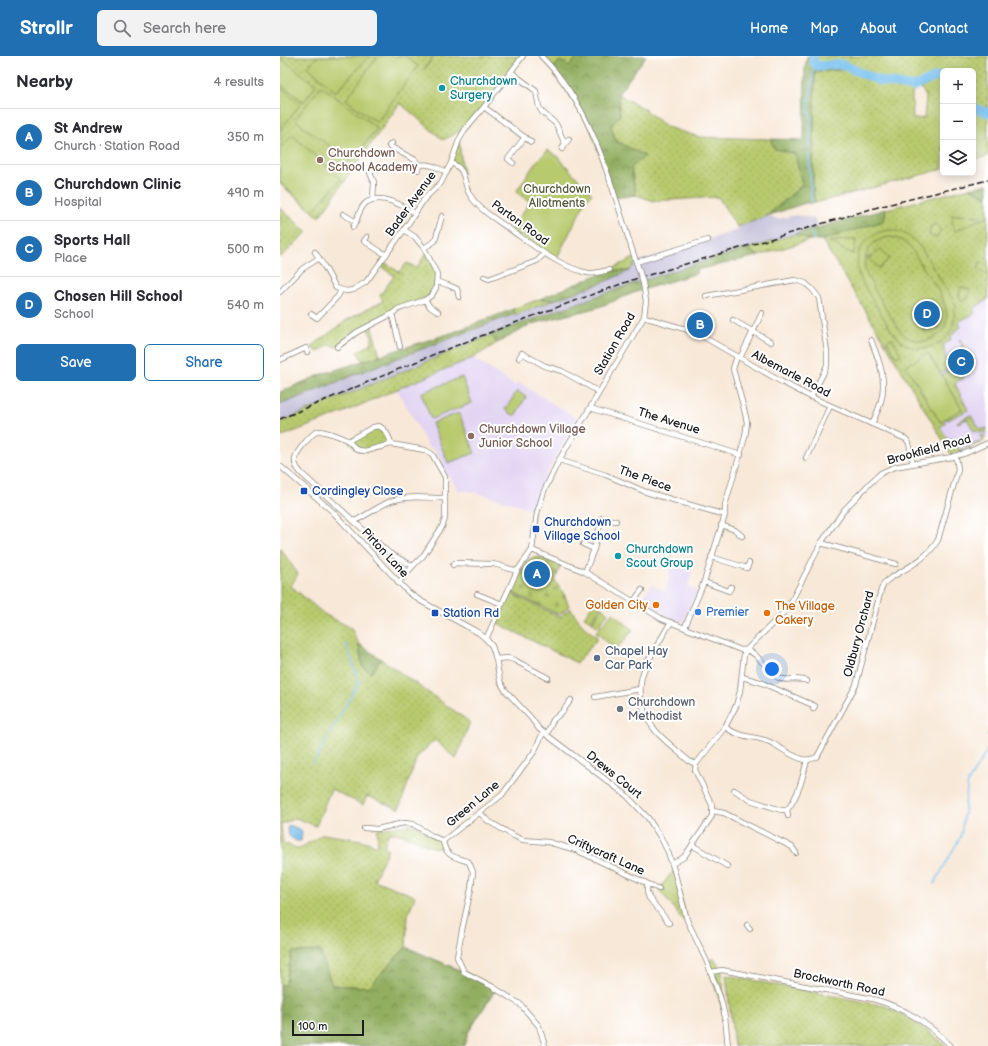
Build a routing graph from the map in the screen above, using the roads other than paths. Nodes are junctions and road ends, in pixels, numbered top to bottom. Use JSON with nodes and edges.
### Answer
{"nodes":[{"id":1,"x":523,"y":56,"type":"edge"},
{"id":2,"x":541,"y":56,"type":"edge"},
{"id":3,"x":511,"y":72,"type":"junction"},
{"id":4,"x":484,"y":107,"type":"junction"},
{"id":5,"x":561,"y":120,"type":"dead end"},
{"id":6,"x":556,"y":124,"type":"junction"},
{"id":7,"x":525,"y":137,"type":"junction"},
{"id":8,"x":569,"y":139,"type":"dead end"},
{"id":9,"x":531,"y":142,"type":"dead end"},
{"id":10,"x":392,"y":143,"type":"dead end"},
{"id":11,"x":565,"y":144,"type":"junction"},
{"id":12,"x":562,"y":149,"type":"dead end"},
{"id":13,"x":451,"y":163,"type":"junction"},
{"id":14,"x":513,"y":163,"type":"dead end"},
{"id":15,"x":447,"y":172,"type":"junction"},
{"id":16,"x":370,"y":173,"type":"dead end"},
{"id":17,"x":373,"y":200,"type":"junction"},
{"id":18,"x":415,"y":213,"type":"junction"},
{"id":19,"x":343,"y":214,"type":"dead end"},
{"id":20,"x":356,"y":222,"type":"junction"},
{"id":21,"x":446,"y":223,"type":"dead end"},
{"id":22,"x":353,"y":227,"type":"dead end"},
{"id":23,"x":404,"y":230,"type":"junction"},
{"id":24,"x":367,"y":236,"type":"dead end"},
{"id":25,"x":708,"y":240,"type":"dead end"},
{"id":26,"x":424,"y":248,"type":"junction"},
{"id":27,"x":315,"y":252,"type":"dead end"},
{"id":28,"x":544,"y":254,"type":"junction"},
{"id":29,"x":386,"y":255,"type":"junction"},
{"id":30,"x":319,"y":258,"type":"junction"},
{"id":31,"x":636,"y":262,"type":"junction"},
{"id":32,"x":609,"y":270,"type":"dead end"},
{"id":33,"x":484,"y":278,"type":"dead end"},
{"id":34,"x":438,"y":282,"type":"junction"},
{"id":35,"x":341,"y":290,"type":"junction"},
{"id":36,"x":280,"y":292,"type":"edge"},
{"id":37,"x":706,"y":296,"type":"dead end"},
{"id":38,"x":459,"y":297,"type":"dead end"},
{"id":39,"x":425,"y":300,"type":"junction"},
{"id":40,"x":438,"y":312,"type":"dead end"},
{"id":41,"x":762,"y":313,"type":"dead end"},
{"id":42,"x":311,"y":314,"type":"dead end"},
{"id":43,"x":392,"y":314,"type":"junction"},
{"id":44,"x":644,"y":317,"type":"junction"},
{"id":45,"x":317,"y":318,"type":"junction"},
{"id":46,"x":733,"y":320,"type":"dead end"},
{"id":47,"x":320,"y":322,"type":"dead end"},
{"id":48,"x":754,"y":331,"type":"junction"},
{"id":49,"x":871,"y":340,"type":"dead end"},
{"id":50,"x":771,"y":342,"type":"dead end"},
{"id":51,"x":880,"y":345,"type":"dead end"},
{"id":52,"x":337,"y":347,"type":"dead end"},
{"id":53,"x":400,"y":348,"type":"dead end"},
{"id":54,"x":874,"y":348,"type":"junction"},
{"id":55,"x":307,"y":352,"type":"dead end"},
{"id":56,"x":738,"y":357,"type":"junction"},
{"id":57,"x":520,"y":358,"type":"dead end"},
{"id":58,"x":280,"y":360,"type":"edge"},
{"id":59,"x":599,"y":392,"type":"junction"},
{"id":60,"x":811,"y":397,"type":"junction"},
{"id":61,"x":830,"y":406,"type":"junction"},
{"id":62,"x":590,"y":408,"type":"junction"},
{"id":63,"x":872,"y":424,"type":"junction"},
{"id":64,"x":348,"y":441,"type":"junction"},
{"id":65,"x":988,"y":443,"type":"edge"},
{"id":66,"x":391,"y":444,"type":"junction"},
{"id":67,"x":741,"y":455,"type":"junction"},
{"id":68,"x":955,"y":456,"type":"junction"},
{"id":69,"x":806,"y":458,"type":"dead end"},
{"id":70,"x":559,"y":460,"type":"junction"},
{"id":71,"x":913,"y":464,"type":"junction"},
{"id":72,"x":280,"y":466,"type":"edge"},
{"id":73,"x":445,"y":498,"type":"junction"},
{"id":74,"x":725,"y":515,"type":"junction"},
{"id":75,"x":355,"y":521,"type":"junction"},
{"id":76,"x":616,"y":521,"type":"dead end"},
{"id":77,"x":721,"y":525,"type":"junction"},
{"id":78,"x":742,"y":536,"type":"dead end"},
{"id":79,"x":821,"y":543,"type":"junction"},
{"id":80,"x":583,"y":544,"type":"dead end"},
{"id":81,"x":532,"y":550,"type":"junction"},
{"id":82,"x":594,"y":550,"type":"junction"},
{"id":83,"x":711,"y":557,"type":"junction"},
{"id":84,"x":454,"y":562,"type":"dead end"},
{"id":85,"x":896,"y":564,"type":"dead end"},
{"id":86,"x":412,"y":566,"type":"junction"},
{"id":87,"x":747,"y":567,"type":"dead end"},
{"id":88,"x":517,"y":571,"type":"junction"},
{"id":89,"x":585,"y":572,"type":"junction"},
{"id":90,"x":398,"y":582,"type":"junction"},
{"id":91,"x":704,"y":582,"type":"junction"},
{"id":92,"x":642,"y":590,"type":"dead end"},
{"id":93,"x":729,"y":591,"type":"dead end"},
{"id":94,"x":480,"y":601,"type":"dead end"},
{"id":95,"x":633,"y":602,"type":"junction"},
{"id":96,"x":502,"y":604,"type":"junction"},
{"id":97,"x":671,"y":622,"type":"junction"},
{"id":98,"x":685,"y":627,"type":"junction"},
{"id":99,"x":486,"y":639,"type":"junction"},
{"id":100,"x":747,"y":649,"type":"junction"},
{"id":101,"x":496,"y":659,"type":"junction"},
{"id":102,"x":742,"y":677,"type":"junction"},
{"id":103,"x":548,"y":678,"type":"dead end"},
{"id":104,"x":804,"y":678,"type":"dead end"},
{"id":105,"x":640,"y":689,"type":"junction"},
{"id":106,"x":595,"y":697,"type":"dead end"},
{"id":107,"x":572,"y":700,"type":"dead end"},
{"id":108,"x":814,"y":709,"type":"dead end"},
{"id":109,"x":725,"y":727,"type":"junction"},
{"id":110,"x":543,"y":733,"type":"junction"},
{"id":111,"x":807,"y":760,"type":"junction"},
{"id":112,"x":696,"y":764,"type":"junction"},
{"id":113,"x":734,"y":798,"type":"dead end"},
{"id":114,"x":787,"y":810,"type":"junction"},
{"id":115,"x":713,"y":811,"type":"junction"},
{"id":116,"x":480,"y":813,"type":"junction"},
{"id":117,"x":788,"y":816,"type":"dead end"},
{"id":118,"x":364,"y":828,"type":"dead end"},
{"id":119,"x":443,"y":841,"type":"junction"},
{"id":120,"x":692,"y":845,"type":"junction"},
{"id":121,"x":796,"y":853,"type":"dead end"},
{"id":122,"x":672,"y":864,"type":"junction"},
{"id":123,"x":727,"y":866,"type":"dead end"},
{"id":124,"x":647,"y":884,"type":"junction"},
{"id":125,"x":659,"y":889,"type":"dead end"},
{"id":126,"x":669,"y":923,"type":"dead end"},
{"id":127,"x":711,"y":972,"type":"junction"},
{"id":128,"x":545,"y":1046,"type":"edge"},
{"id":129,"x":728,"y":1046,"type":"edge"},
{"id":130,"x":951,"y":1046,"type":"edge"}],
"edges":[{"from":1,"to":3,"type":"street"},
{"from":2,"to":31,"type":"street","name":"Station Road"},
{"from":3,"to":4,"type":"street"},
{"from":3,"to":6,"type":"street"},
{"from":4,"to":7,"type":"street"},
{"from":4,"to":13,"type":"street"},
{"from":5,"to":6,"type":"street"},
{"from":6,"to":11,"type":"street"},
{"from":7,"to":9,"type":"street"},
{"from":7,"to":14,"type":"street"},
{"from":8,"to":11,"type":"street"},
{"from":10,"to":15,"type":"street"},
{"from":11,"to":12,"type":"street"},
{"from":13,"to":15,"type":"street","name":"Bader Avenue"},
{"from":13,"to":28,"type":"street","name":"Parton Road"},
{"from":15,"to":18,"type":"street","name":"Bader Avenue"},
{"from":16,"to":17,"type":"street"},
{"from":17,"to":18,"type":"street"},
{"from":17,"to":20,"type":"street"},
{"from":18,"to":23,"type":"street","name":"Bader Avenue"},
{"from":19,"to":20,"type":"street"},
{"from":20,"to":22,"type":"street"},
{"from":21,"to":26,"type":"street"},
{"from":23,"to":26,"type":"street"},
{"from":23,"to":29,"type":"street","name":"Bader Avenue"},
{"from":24,"to":29,"type":"street","name":"Bader Avenue"},
{"from":25,"to":31,"type":"street"},
{"from":26,"to":34,"type":"street"},
{"from":27,"to":30,"type":"street"},
{"from":28,"to":32,"type":"street","name":"Parton Road"},
{"from":28,"to":33,"type":"street"},
{"from":29,"to":35,"type":"street","name":"Bader Avenue"},
{"from":30,"to":35,"type":"street"},
{"from":30,"to":36,"type":"street"},
{"from":31,"to":44,"type":"street","name":"Station Road","bridge":true},
{"from":34,"to":38,"type":"street"},
{"from":34,"to":39,"type":"street"},
{"from":35,"to":45,"type":"street"},
{"from":37,"to":60,"type":"street"},
{"from":39,"to":40,"type":"street"},
{"from":39,"to":43,"type":"street"},
{"from":41,"to":48,"type":"street"},
{"from":42,"to":45,"type":"street"},
{"from":43,"to":52,"type":"street"},
{"from":43,"to":53,"type":"street"},
{"from":44,"to":56,"type":"street","name":"Albemarle Road"},
{"from":44,"to":59,"type":"street","name":"Station Road"},
{"from":45,"to":47,"type":"street"},
{"from":46,"to":48,"type":"street"},
{"from":48,"to":50,"type":"street"},
{"from":48,"to":56,"type":"street"},
{"from":49,"to":54,"type":"street"},
{"from":51,"to":54,"type":"street"},
{"from":54,"to":63,"type":"street"},
{"from":55,"to":58,"type":"street"},
{"from":56,"to":60,"type":"street","name":"Albemarle Road"},
{"from":56,"to":67,"type":"street"},
{"from":57,"to":59,"type":"street"},
{"from":59,"to":62,"type":"street","name":"Station Road"},
{"from":60,"to":61,"type":"street","name":"Albemarle Road"},
{"from":61,"to":63,"type":"street","name":"Albemarle Road"},
{"from":61,"to":69,"type":"street"},
{"from":62,"to":67,"type":"street","name":"The Avenue"},
{"from":62,"to":70,"type":"street","name":"Station Road"},
{"from":63,"to":71,"type":"street","name":"Albemarle Road"},
{"from":64,"to":66,"type":"street"},
{"from":64,"to":66,"type":"street"},
{"from":64,"to":75,"type":"street"},
{"from":65,"to":68,"type":"street","name":"Brookfield Road"},
{"from":66,"to":73,"type":"street"},
{"from":67,"to":74,"type":"street"},
{"from":68,"to":71,"type":"street","name":"Brookfield Road"},
{"from":68,"to":111,"type":"street","name":"Oldbury Orchard"},
{"from":70,"to":74,"type":"street","name":"The Piece"},
{"from":70,"to":81,"type":"street","name":"Station Road"},
{"from":71,"to":79,"type":"street","name":"Brookfield Road"},
{"from":72,"to":90,"type":"street","name":"Pirton Lane"},
{"from":73,"to":75,"type":"street"},
{"from":73,"to":86,"type":"street"},
{"from":74,"to":77,"type":"street"},
{"from":75,"to":86,"type":"street"},
{"from":76,"to":82,"type":"street"},
{"from":77,"to":78,"type":"street"},
{"from":77,"to":83,"type":"street"},
{"from":79,"to":85,"type":"street"},
{"from":79,"to":100,"type":"street","name":"Brookfield Road"},
{"from":80,"to":82,"type":"street"},
{"from":81,"to":88,"type":"street","name":"Station Road"},
{"from":81,"to":89,"type":"street"},
{"from":82,"to":89,"type":"street"},
{"from":83,"to":87,"type":"street"},
{"from":83,"to":91,"type":"street"},
{"from":84,"to":88,"type":"street"},
{"from":86,"to":90,"type":"street"},
{"from":88,"to":96,"type":"street","name":"Station Road"},
{"from":89,"to":95,"type":"street"},
{"from":90,"to":99,"type":"street","name":"Pirton Lane"},
{"from":91,"to":93,"type":"street"},
{"from":91,"to":98,"type":"street"},
{"from":92,"to":95,"type":"street"},
{"from":94,"to":96,"type":"street"},
{"from":95,"to":97,"type":"street"},
{"from":96,"to":99,"type":"street","name":"Station Road"},
{"from":97,"to":98,"type":"street"},
{"from":97,"to":105,"type":"street"},
{"from":98,"to":100,"type":"street"},
{"from":99,"to":101,"type":"street"},
{"from":100,"to":102,"type":"street"},
{"from":100,"to":104,"type":"street"},
{"from":101,"to":103,"type":"street"},
{"from":101,"to":110,"type":"street"},
{"from":102,"to":108,"type":"street"},
{"from":102,"to":109,"type":"street"},
{"from":105,"to":106,"type":"street"},
{"from":105,"to":112,"type":"street"},
{"from":107,"to":110,"type":"street","name":"Green Lane"},
{"from":109,"to":111,"type":"street"},
{"from":109,"to":112,"type":"street"},
{"from":110,"to":116,"type":"street","name":"Green Lane"},
{"from":110,"to":122,"type":"street","name":"Drews Court"},
{"from":111,"to":114,"type":"street"},
{"from":112,"to":115,"type":"street"},
{"from":113,"to":114,"type":"street"},
{"from":114,"to":117,"type":"street"},
{"from":115,"to":120,"type":"street"},
{"from":115,"to":121,"type":"street"},
{"from":116,"to":119,"type":"street","name":"Green Lane"},
{"from":116,"to":124,"type":"street","name":"Criftycraft Lane"},
{"from":118,"to":119,"type":"street"},
{"from":119,"to":128,"type":"street"},
{"from":120,"to":122,"type":"street"},
{"from":120,"to":123,"type":"street"},
{"from":122,"to":127,"type":"street","name":"Drews Court"},
{"from":124,"to":125,"type":"street","name":"Criftycraft Lane"},
{"from":124,"to":126,"type":"street"},
{"from":127,"to":129,"type":"street","name":"Drews Court"},
{"from":127,"to":130,"type":"street","name":"Brockworth Road"}]}
